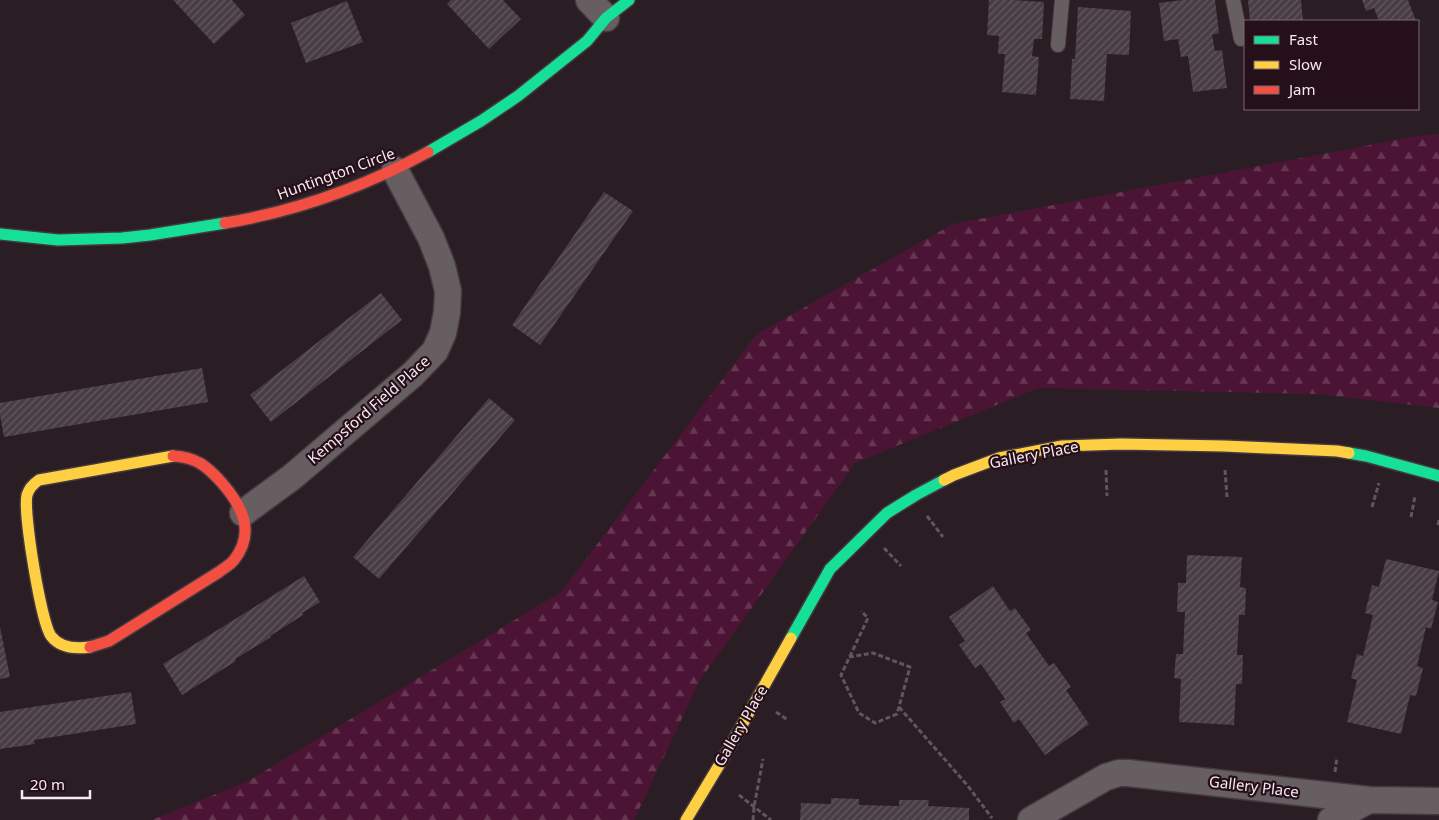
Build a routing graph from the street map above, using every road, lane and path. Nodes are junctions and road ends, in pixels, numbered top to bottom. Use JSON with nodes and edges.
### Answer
{"nodes":[{"id":1,"x":629,"y":0,"type":"edge"},
{"id":2,"x":1062,"y":0,"type":"edge"},
{"id":3,"x":1233,"y":0,"type":"edge"},
{"id":4,"x":598,"y":9,"type":"edge"},
{"id":5,"x":1242,"y":40,"type":"dead end"},
{"id":6,"x":1058,"y":46,"type":"dead end"},
{"id":7,"x":395,"y":170,"type":"junction"},
{"id":8,"x":0,"y":234,"type":"edge"},
{"id":9,"x":1439,"y":476,"type":"edge"},
{"id":10,"x":243,"y":513,"type":"junction"},
{"id":11,"x":1439,"y":520,"type":"edge"},
{"id":12,"x":1438,"y":525,"type":"edge"},
{"id":13,"x":861,"y":610,"type":"dead end"},
{"id":14,"x":849,"y":657,"type":"junction"},
{"id":15,"x":899,"y":706,"type":"junction"},
{"id":16,"x":763,"y":759,"type":"dead end"},
{"id":17,"x":739,"y":795,"type":"dead end"},
{"id":18,"x":1369,"y":800,"type":"junction"},
{"id":19,"x":1439,"y":801,"type":"edge"},
{"id":20,"x":754,"y":807,"type":"junction"},
{"id":21,"x":992,"y":818,"type":"dead end"},
{"id":22,"x":686,"y":820,"type":"edge"},
{"id":23,"x":753,"y":820,"type":"edge"},
{"id":24,"x":771,"y":820,"type":"edge"},
{"id":25,"x":1032,"y":820,"type":"edge"},
{"id":26,"x":1331,"y":820,"type":"edge"}],
"edges":[{"from":1,"to":4,"type":"street","name":"Huntington Circle"},
{"from":2,"to":6,"type":"lane"},
{"from":3,"to":5,"type":"lane"},
{"from":4,"to":7,"type":"street","name":"Huntington Circle"},
{"from":7,"to":8,"type":"street","name":"Huntington Circle"},
{"from":7,"to":10,"type":"street","name":"Kempsford Field Place"},
{"from":9,"to":22,"type":"street","name":"Gallery Place"},
{"from":10,"to":10,"type":"street"},
{"from":11,"to":12,"type":"path"},
{"from":13,"to":14,"type":"path"},
{"from":14,"to":15,"type":"path"},
{"from":14,"to":15,"type":"path"},
{"from":15,"to":21,"type":"path"},
{"from":16,"to":20,"type":"path"},
{"from":17,"to":20,"type":"path"},
{"from":18,"to":19,"type":"street","name":"Gallery Place"},
{"from":18,"to":25,"type":"street","name":"Gallery Place"},
{"from":18,"to":26,"type":"street","name":"Gallery Place"},
{"from":20,"to":23,"type":"path"},
{"from":20,"to":24,"type":"path"}]}
